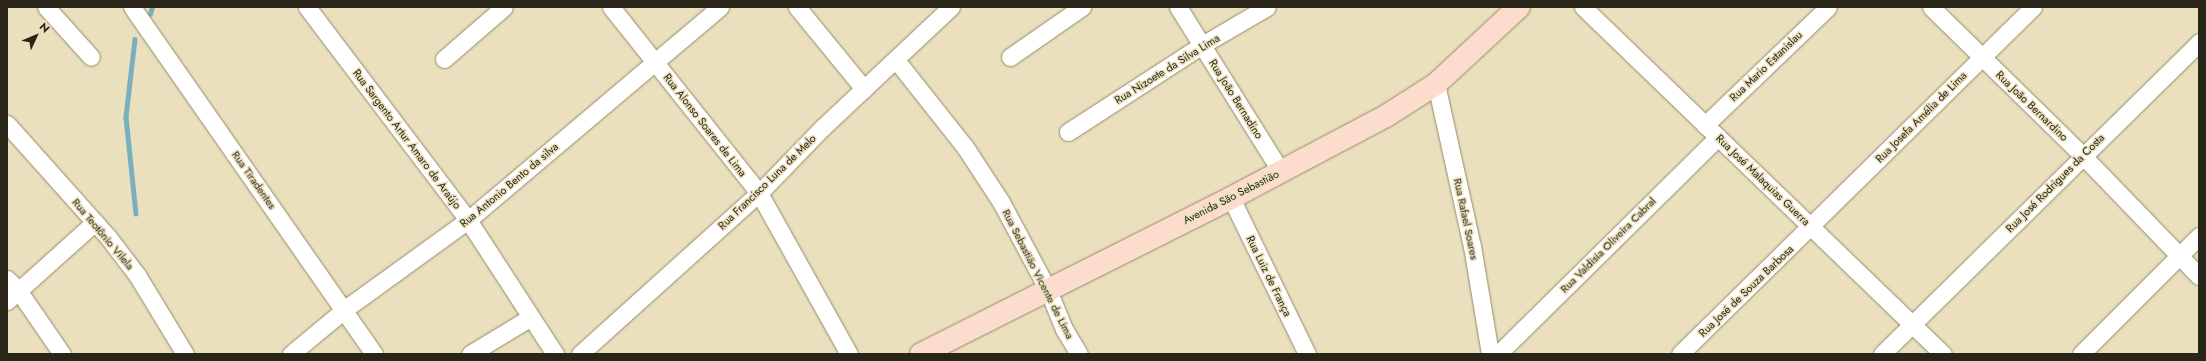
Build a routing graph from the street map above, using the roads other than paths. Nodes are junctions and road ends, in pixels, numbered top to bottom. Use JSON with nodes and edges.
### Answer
{"nodes":[{"id":1,"x":46,"y":7,"type":"edge"},
{"id":2,"x":132,"y":7,"type":"edge"},
{"id":3,"x":307,"y":7,"type":"edge"},
{"id":4,"x":504,"y":7,"type":"edge"},
{"id":5,"x":611,"y":7,"type":"edge"},
{"id":6,"x":720,"y":7,"type":"edge"},
{"id":7,"x":797,"y":7,"type":"edge"},
{"id":8,"x":950,"y":7,"type":"edge"},
{"id":9,"x":1082,"y":7,"type":"edge"},
{"id":10,"x":1178,"y":7,"type":"edge"},
{"id":11,"x":1267,"y":7,"type":"edge"},
{"id":12,"x":1519,"y":7,"type":"edge"},
{"id":13,"x":1583,"y":7,"type":"edge"},
{"id":14,"x":1828,"y":7,"type":"edge"},
{"id":15,"x":1931,"y":7,"type":"edge"},
{"id":16,"x":2033,"y":7,"type":"edge"},
{"id":17,"x":2199,"y":42,"type":"edge"},
{"id":18,"x":1202,"y":45,"type":"junction"},
{"id":19,"x":1982,"y":56,"type":"junction"},
{"id":20,"x":91,"y":57,"type":"dead end"},
{"id":21,"x":1010,"y":57,"type":"dead end"},
{"id":22,"x":444,"y":59,"type":"dead end"},
{"id":23,"x":896,"y":60,"type":"junction"},
{"id":24,"x":656,"y":63,"type":"junction"},
{"id":25,"x":1436,"y":84,"type":"junction"},
{"id":26,"x":864,"y":89,"type":"junction"},
{"id":27,"x":7,"y":124,"type":"edge"},
{"id":28,"x":1705,"y":125,"type":"junction"},
{"id":29,"x":1068,"y":132,"type":"dead end"},
{"id":30,"x":1718,"y":137,"type":"junction"},
{"id":31,"x":2083,"y":156,"type":"junction"},
{"id":32,"x":1281,"y":172,"type":"junction"},
{"id":33,"x":759,"y":193,"type":"junction"},
{"id":34,"x":1231,"y":198,"type":"junction"},
{"id":35,"x":468,"y":220,"type":"junction"},
{"id":36,"x":96,"y":222,"type":"junction"},
{"id":37,"x":1811,"y":227,"type":"junction"},
{"id":38,"x":2199,"y":236,"type":"edge"},
{"id":39,"x":2179,"y":256,"type":"junction"},
{"id":40,"x":2199,"y":276,"type":"edge"},
{"id":41,"x":11,"y":290,"type":"edge"},
{"id":42,"x":1048,"y":290,"type":"junction"},
{"id":43,"x":345,"y":309,"type":"junction"},
{"id":44,"x":531,"y":317,"type":"junction"},
{"id":45,"x":1912,"y":325,"type":"junction"},
{"id":46,"x":62,"y":354,"type":"edge"},
{"id":47,"x":185,"y":354,"type":"edge"},
{"id":48,"x":291,"y":354,"type":"edge"},
{"id":49,"x":374,"y":354,"type":"edge"},
{"id":50,"x":470,"y":354,"type":"edge"},
{"id":51,"x":555,"y":354,"type":"edge"},
{"id":52,"x":580,"y":354,"type":"edge"},
{"id":53,"x":849,"y":354,"type":"edge"},
{"id":54,"x":921,"y":354,"type":"edge"},
{"id":55,"x":1079,"y":354,"type":"edge"},
{"id":56,"x":1307,"y":354,"type":"edge"},
{"id":57,"x":1490,"y":354,"type":"edge"},
{"id":58,"x":1498,"y":354,"type":"edge"},
{"id":59,"x":1680,"y":354,"type":"edge"},
{"id":60,"x":1882,"y":354,"type":"edge"},
{"id":61,"x":1943,"y":354,"type":"edge"},
{"id":62,"x":2082,"y":354,"type":"edge"}],
"edges":[{"from":1,"to":20,"type":"street"},
{"from":2,"to":43,"type":"street","name":"Rua Tiradentes"},
{"from":3,"to":35,"type":"street","name":"Rua Sargento Artur Amaro de Araújo"},
{"from":4,"to":22,"type":"street"},
{"from":5,"to":24,"type":"street","name":"Rua Alonso Soares de Lima"},
{"from":6,"to":24,"type":"street","name":"Rua Antonio Bento da silva"},
{"from":7,"to":26,"type":"street"},
{"from":8,"to":23,"type":"street","name":"Rua Francisco Luna de Melo"},
{"from":9,"to":21,"type":"street"},
{"from":10,"to":18,"type":"street","name":"Rua João Bernadino"},
{"from":11,"to":18,"type":"street","name":"Rua Nizoete da Silva Lima"},
{"from":12,"to":25,"type":"main road","name":"Avenida São Sebastião"},
{"from":13,"to":28,"type":"street","name":"Rua José Malaquias Guerra"},
{"from":14,"to":28,"type":"street","name":"Rua Mario Estanislau"},
{"from":15,"to":19,"type":"street","name":"Rua João Bernardino"},
{"from":16,"to":19,"type":"street","name":"Rua Josefa Amélia de Lima"},
{"from":17,"to":31,"type":"street","name":"Rua José Rodrigues da Costa"},
{"from":18,"to":29,"type":"street","name":"Rua Nizoete da Silva Lima"},
{"from":18,"to":32,"type":"street","name":"Rua João Bernadino"},
{"from":19,"to":31,"type":"street","name":"Rua João Bernardino"},
{"from":19,"to":37,"type":"street","name":"Rua Josefa Amélia de Lima"},
{"from":23,"to":26,"type":"street","name":"Rua Francisco Luna de Melo"},
{"from":23,"to":42,"type":"street","name":"Rua Sebastião Vicente de Lima"},
{"from":24,"to":33,"type":"street","name":"Rua Alonso Soares de Lima"},
{"from":24,"to":35,"type":"street","name":"Rua Antonio Bento da silva"},
{"from":25,"to":32,"type":"main road","name":"Avenida São Sebastião"},
{"from":25,"to":57,"type":"street","name":"Rua Rafael Soares"},
{"from":26,"to":33,"type":"street","name":"Rua Francisco Luna de Melo"},
{"from":27,"to":36,"type":"street","name":"Rua Teotônio Vilela"},
{"from":28,"to":30,"type":"street","name":"Rua José Malaquias Guerra"},
{"from":30,"to":37,"type":"street","name":"Rua José Malaquias Guerra"},
{"from":30,"to":58,"type":"street","name":"Rua Valdisia Oliveira Cabral"},
{"from":31,"to":39,"type":"street","name":"Rua João Bernardino"},
{"from":31,"to":45,"type":"street","name":"Rua José Rodrigues da Costa"},
{"from":32,"to":34,"type":"main road","name":"Avenida São Sebastião"},
{"from":33,"to":52,"type":"street","name":"Rua Francisco Luna de Melo"},
{"from":33,"to":53,"type":"street","name":"Rua Alonso Soares de Lima"},
{"from":34,"to":42,"type":"main road","name":"Avenida São Sebastião"},
{"from":34,"to":56,"type":"street","name":"Rua Luiz de França"},
{"from":35,"to":43,"type":"street","name":"Rua Antonio Bento da silva"},
{"from":35,"to":44,"type":"street","name":"Rua Sargento Artur Amaro de Araújo"},
{"from":36,"to":41,"type":"street"},
{"from":36,"to":47,"type":"street","name":"Rua Teotônio Vilela"},
{"from":37,"to":45,"type":"street","name":"Rua José Malaquias Guerra"},
{"from":37,"to":59,"type":"street","name":"Rua José de Souza Barbosa"},
{"from":38,"to":39,"type":"street"},
{"from":39,"to":40,"type":"street","name":"Rua João Bernardino"},
{"from":39,"to":62,"type":"street"},
{"from":41,"to":46,"type":"street"},
{"from":42,"to":54,"type":"main road","name":"Avenida São Sebastião"},
{"from":42,"to":55,"type":"street","name":"Rua Sebastião Vicente de Lima"},
{"from":43,"to":48,"type":"street","name":"Rua Antonio Bento da silva"},
{"from":43,"to":49,"type":"street","name":"Rua Tiradentes"},
{"from":44,"to":50,"type":"street"},
{"from":44,"to":51,"type":"street","name":"Rua Sargento Artur Amaro de Araújo"},
{"from":45,"to":60,"type":"street","name":"Rua José Rodrigues da Costa"},
{"from":45,"to":61,"type":"street","name":"Rua José Malaquias Guerra"}]}
